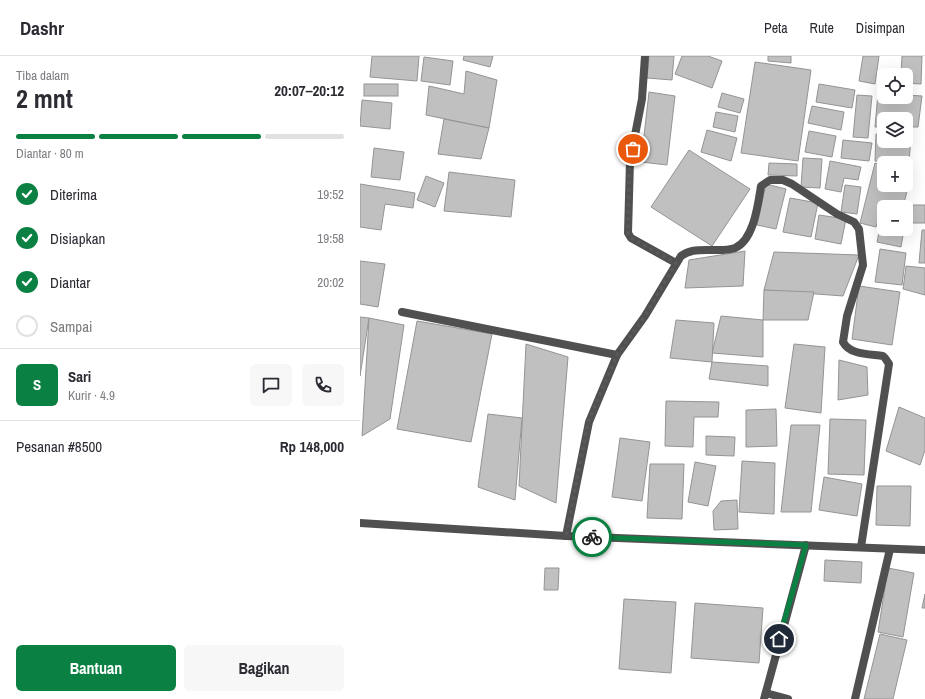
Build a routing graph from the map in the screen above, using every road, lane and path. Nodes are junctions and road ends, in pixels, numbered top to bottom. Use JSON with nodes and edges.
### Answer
{"nodes":[{"id":1,"x":645,"y":56,"type":"edge"},
{"id":2,"x":676,"y":263,"type":"junction"},
{"id":3,"x":402,"y":312,"type":"dead end"},
{"id":4,"x":617,"y":355,"type":"junction"},
{"id":5,"x":360,"y":523,"type":"edge"},
{"id":6,"x":566,"y":536,"type":"junction"},
{"id":7,"x":806,"y":545,"type":"junction"},
{"id":8,"x":861,"y":547,"type":"junction"},
{"id":9,"x":890,"y":549,"type":"junction"},
{"id":10,"x":925,"y":550,"type":"edge"},
{"id":11,"x":765,"y":696,"type":"edge"},
{"id":12,"x":788,"y":699,"type":"edge"},
{"id":13,"x":854,"y":699,"type":"edge"}],
"edges":[{"from":1,"to":2,"type":"street"},
{"from":2,"to":4,"type":"street"},
{"from":2,"to":8,"type":"street"},
{"from":3,"to":4,"type":"street"},
{"from":4,"to":6,"type":"street"},
{"from":5,"to":6,"type":"street"},
{"from":6,"to":7,"type":"street"},
{"from":7,"to":8,"type":"street"},
{"from":7,"to":11,"type":"street"},
{"from":8,"to":9,"type":"street"},
{"from":9,"to":10,"type":"street"},
{"from":9,"to":13,"type":"street"},
{"from":11,"to":12,"type":"street"}]}
